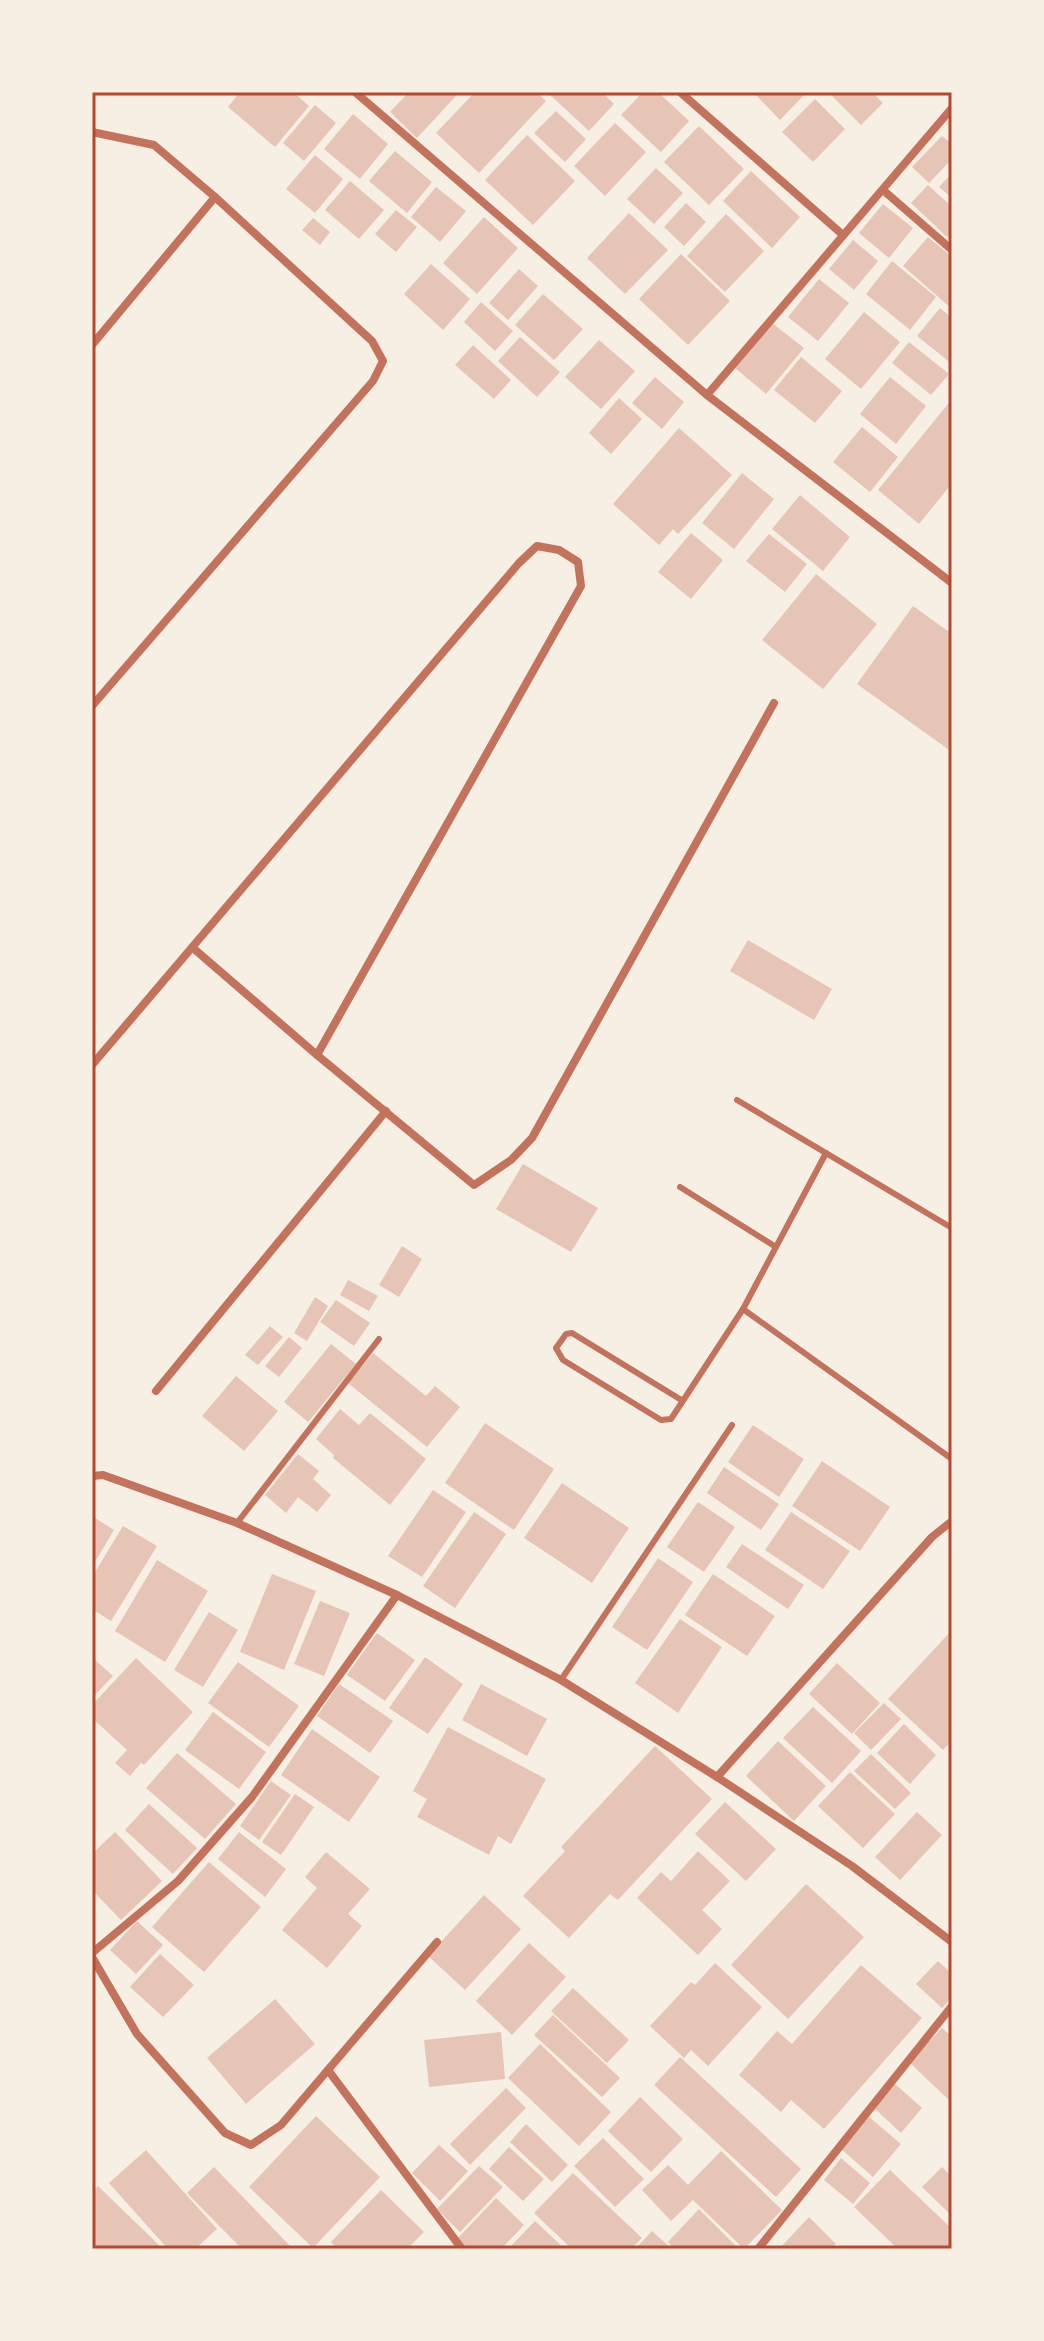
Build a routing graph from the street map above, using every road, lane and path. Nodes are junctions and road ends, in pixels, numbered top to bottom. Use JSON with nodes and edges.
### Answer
{"nodes":[{"id":1,"x":355,"y":92,"type":"edge"},
{"id":2,"x":680,"y":92,"type":"edge"},
{"id":3,"x":952,"y":108,"type":"edge"},
{"id":4,"x":92,"y":132,"type":"edge"},
{"id":5,"x":883,"y":190,"type":"junction"},
{"id":6,"x":215,"y":197,"type":"junction"},
{"id":7,"x":843,"y":235,"type":"junction"},
{"id":8,"x":952,"y":250,"type":"edge"},
{"id":9,"x":92,"y":345,"type":"edge"},
{"id":10,"x":707,"y":395,"type":"junction"},
{"id":11,"x":952,"y":583,"type":"edge"},
{"id":12,"x":774,"y":703,"type":"dead end"},
{"id":13,"x":92,"y":706,"type":"edge"},
{"id":14,"x":193,"y":948,"type":"junction"},
{"id":15,"x":317,"y":1055,"type":"junction"},
{"id":16,"x":92,"y":1065,"type":"edge"},
{"id":17,"x":737,"y":1100,"type":"dead end"},
{"id":18,"x":386,"y":1111,"type":"junction"},
{"id":19,"x":826,"y":1153,"type":"junction"},
{"id":20,"x":680,"y":1187,"type":"dead end"},
{"id":21,"x":952,"y":1228,"type":"edge"},
{"id":22,"x":776,"y":1247,"type":"junction"},
{"id":23,"x":743,"y":1309,"type":"junction"},
{"id":24,"x":379,"y":1339,"type":"dead end"},
{"id":25,"x":156,"y":1391,"type":"dead end"},
{"id":26,"x":683,"y":1401,"type":"junction"},
{"id":27,"x":732,"y":1425,"type":"dead end"},
{"id":28,"x":952,"y":1459,"type":"edge"},
{"id":29,"x":92,"y":1476,"type":"edge"},
{"id":30,"x":952,"y":1521,"type":"edge"},
{"id":31,"x":237,"y":1523,"type":"junction"},
{"id":32,"x":397,"y":1595,"type":"junction"},
{"id":33,"x":561,"y":1680,"type":"junction"},
{"id":34,"x":717,"y":1777,"type":"junction"},
{"id":35,"x":437,"y":1942,"type":"dead end"},
{"id":36,"x":952,"y":1942,"type":"edge"},
{"id":37,"x":92,"y":1955,"type":"edge"},
{"id":38,"x":952,"y":2006,"type":"edge"},
{"id":39,"x":328,"y":2070,"type":"junction"},
{"id":40,"x":462,"y":2249,"type":"edge"},
{"id":41,"x":758,"y":2249,"type":"edge"}],
"edges":[{"from":1,"to":10,"type":"street"},
{"from":2,"to":7,"type":"street"},
{"from":3,"to":5,"type":"street"},
{"from":4,"to":6,"type":"street"},
{"from":5,"to":7,"type":"street"},
{"from":5,"to":8,"type":"street"},
{"from":6,"to":9,"type":"street"},
{"from":6,"to":13,"type":"street"},
{"from":7,"to":10,"type":"street"},
{"from":10,"to":11,"type":"street"},
{"from":12,"to":18,"type":"street"},
{"from":14,"to":15,"type":"street"},
{"from":14,"to":15,"type":"street"},
{"from":14,"to":16,"type":"street"},
{"from":15,"to":18,"type":"street"},
{"from":17,"to":19,"type":"lane"},
{"from":18,"to":25,"type":"street"},
{"from":19,"to":21,"type":"lane"},
{"from":19,"to":22,"type":"lane"},
{"from":20,"to":22,"type":"lane"},
{"from":22,"to":23,"type":"lane"},
{"from":23,"to":26,"type":"lane"},
{"from":23,"to":28,"type":"lane"},
{"from":24,"to":31,"type":"lane"},
{"from":26,"to":26,"type":"lane"},
{"from":27,"to":33,"type":"lane"},
{"from":29,"to":31,"type":"street"},
{"from":30,"to":34,"type":"street"},
{"from":31,"to":32,"type":"street"},
{"from":32,"to":33,"type":"street"},
{"from":32,"to":37,"type":"street"},
{"from":33,"to":34,"type":"street"},
{"from":34,"to":36,"type":"street"},
{"from":35,"to":39,"type":"street"},
{"from":37,"to":39,"type":"street"},
{"from":38,"to":41,"type":"street"},
{"from":39,"to":40,"type":"street"}]}
